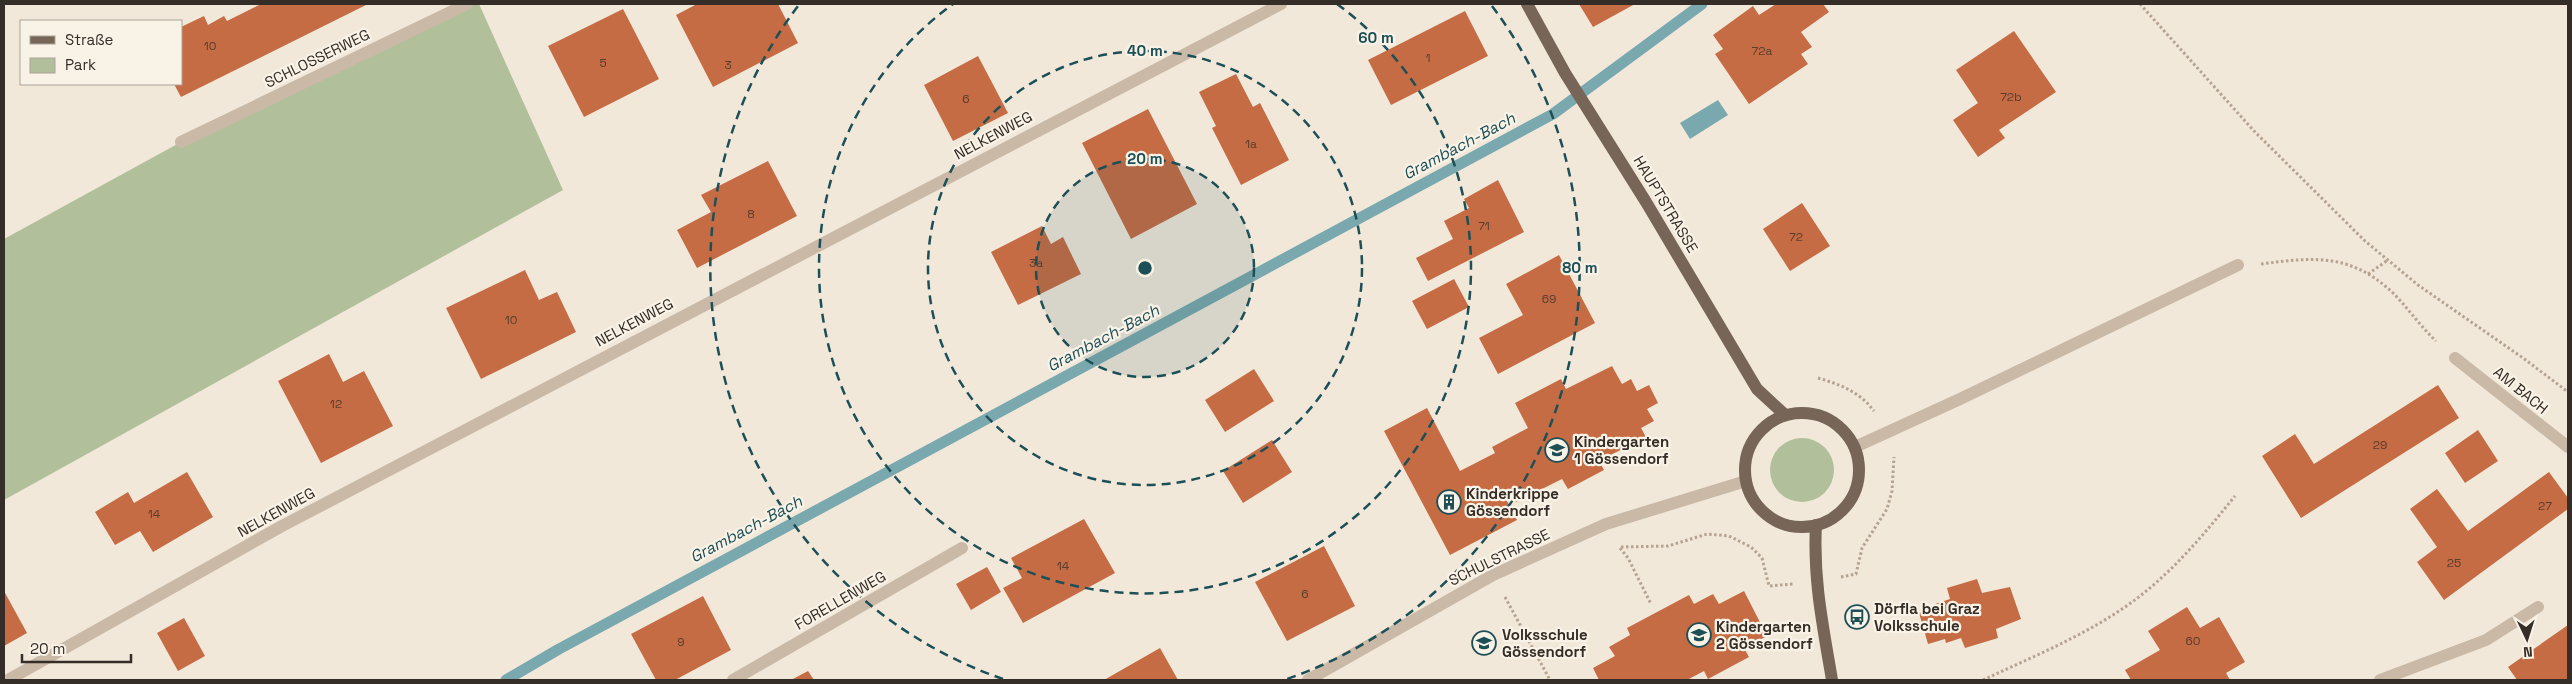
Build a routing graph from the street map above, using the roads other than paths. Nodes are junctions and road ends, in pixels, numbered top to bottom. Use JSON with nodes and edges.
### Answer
{"nodes":[{"id":1,"x":467,"y":4,"type":"edge"},
{"id":2,"x":1281,"y":4,"type":"edge"},
{"id":3,"x":1527,"y":4,"type":"edge"},
{"id":4,"x":181,"y":142,"type":"dead end"},
{"id":5,"x":2238,"y":266,"type":"road end"},
{"id":6,"x":2455,"y":358,"type":"road end"},
{"id":7,"x":1785,"y":415,"type":"junction"},
{"id":8,"x":1855,"y":447,"type":"junction"},
{"id":9,"x":2568,"y":447,"type":"edge"},
{"id":10,"x":1746,"y":481,"type":"junction"},
{"id":11,"x":1816,"y":525,"type":"junction"},
{"id":12,"x":962,"y":548,"type":"dead end"},
{"id":13,"x":2538,"y":607,"type":"dead end"},
{"id":14,"x":8,"y":680,"type":"edge"},
{"id":15,"x":733,"y":680,"type":"edge"},
{"id":16,"x":1308,"y":680,"type":"edge"},
{"id":17,"x":1832,"y":680,"type":"edge"},
{"id":18,"x":2380,"y":680,"type":"edge"}],
"edges":[{"from":1,"to":4,"type":"street","name":"SCHLOSSERWEG"},
{"from":2,"to":14,"type":"street","name":"NELKENWEG"},
{"from":3,"to":7,"type":"main road","name":"HAUPTSTRASSE"},
{"from":5,"to":8,"type":"street"},
{"from":6,"to":9,"type":"street","name":"AM BACH"},
{"from":7,"to":8,"type":"main road"},
{"from":7,"to":10,"type":"main road"},
{"from":8,"to":11,"type":"main road"},
{"from":10,"to":11,"type":"main road"},
{"from":10,"to":16,"type":"street","name":"SCHULSTRASSE"},
{"from":11,"to":17,"type":"main road"},
{"from":12,"to":15,"type":"street","name":"FORELLENWEG"},
{"from":13,"to":18,"type":"street"}]}
